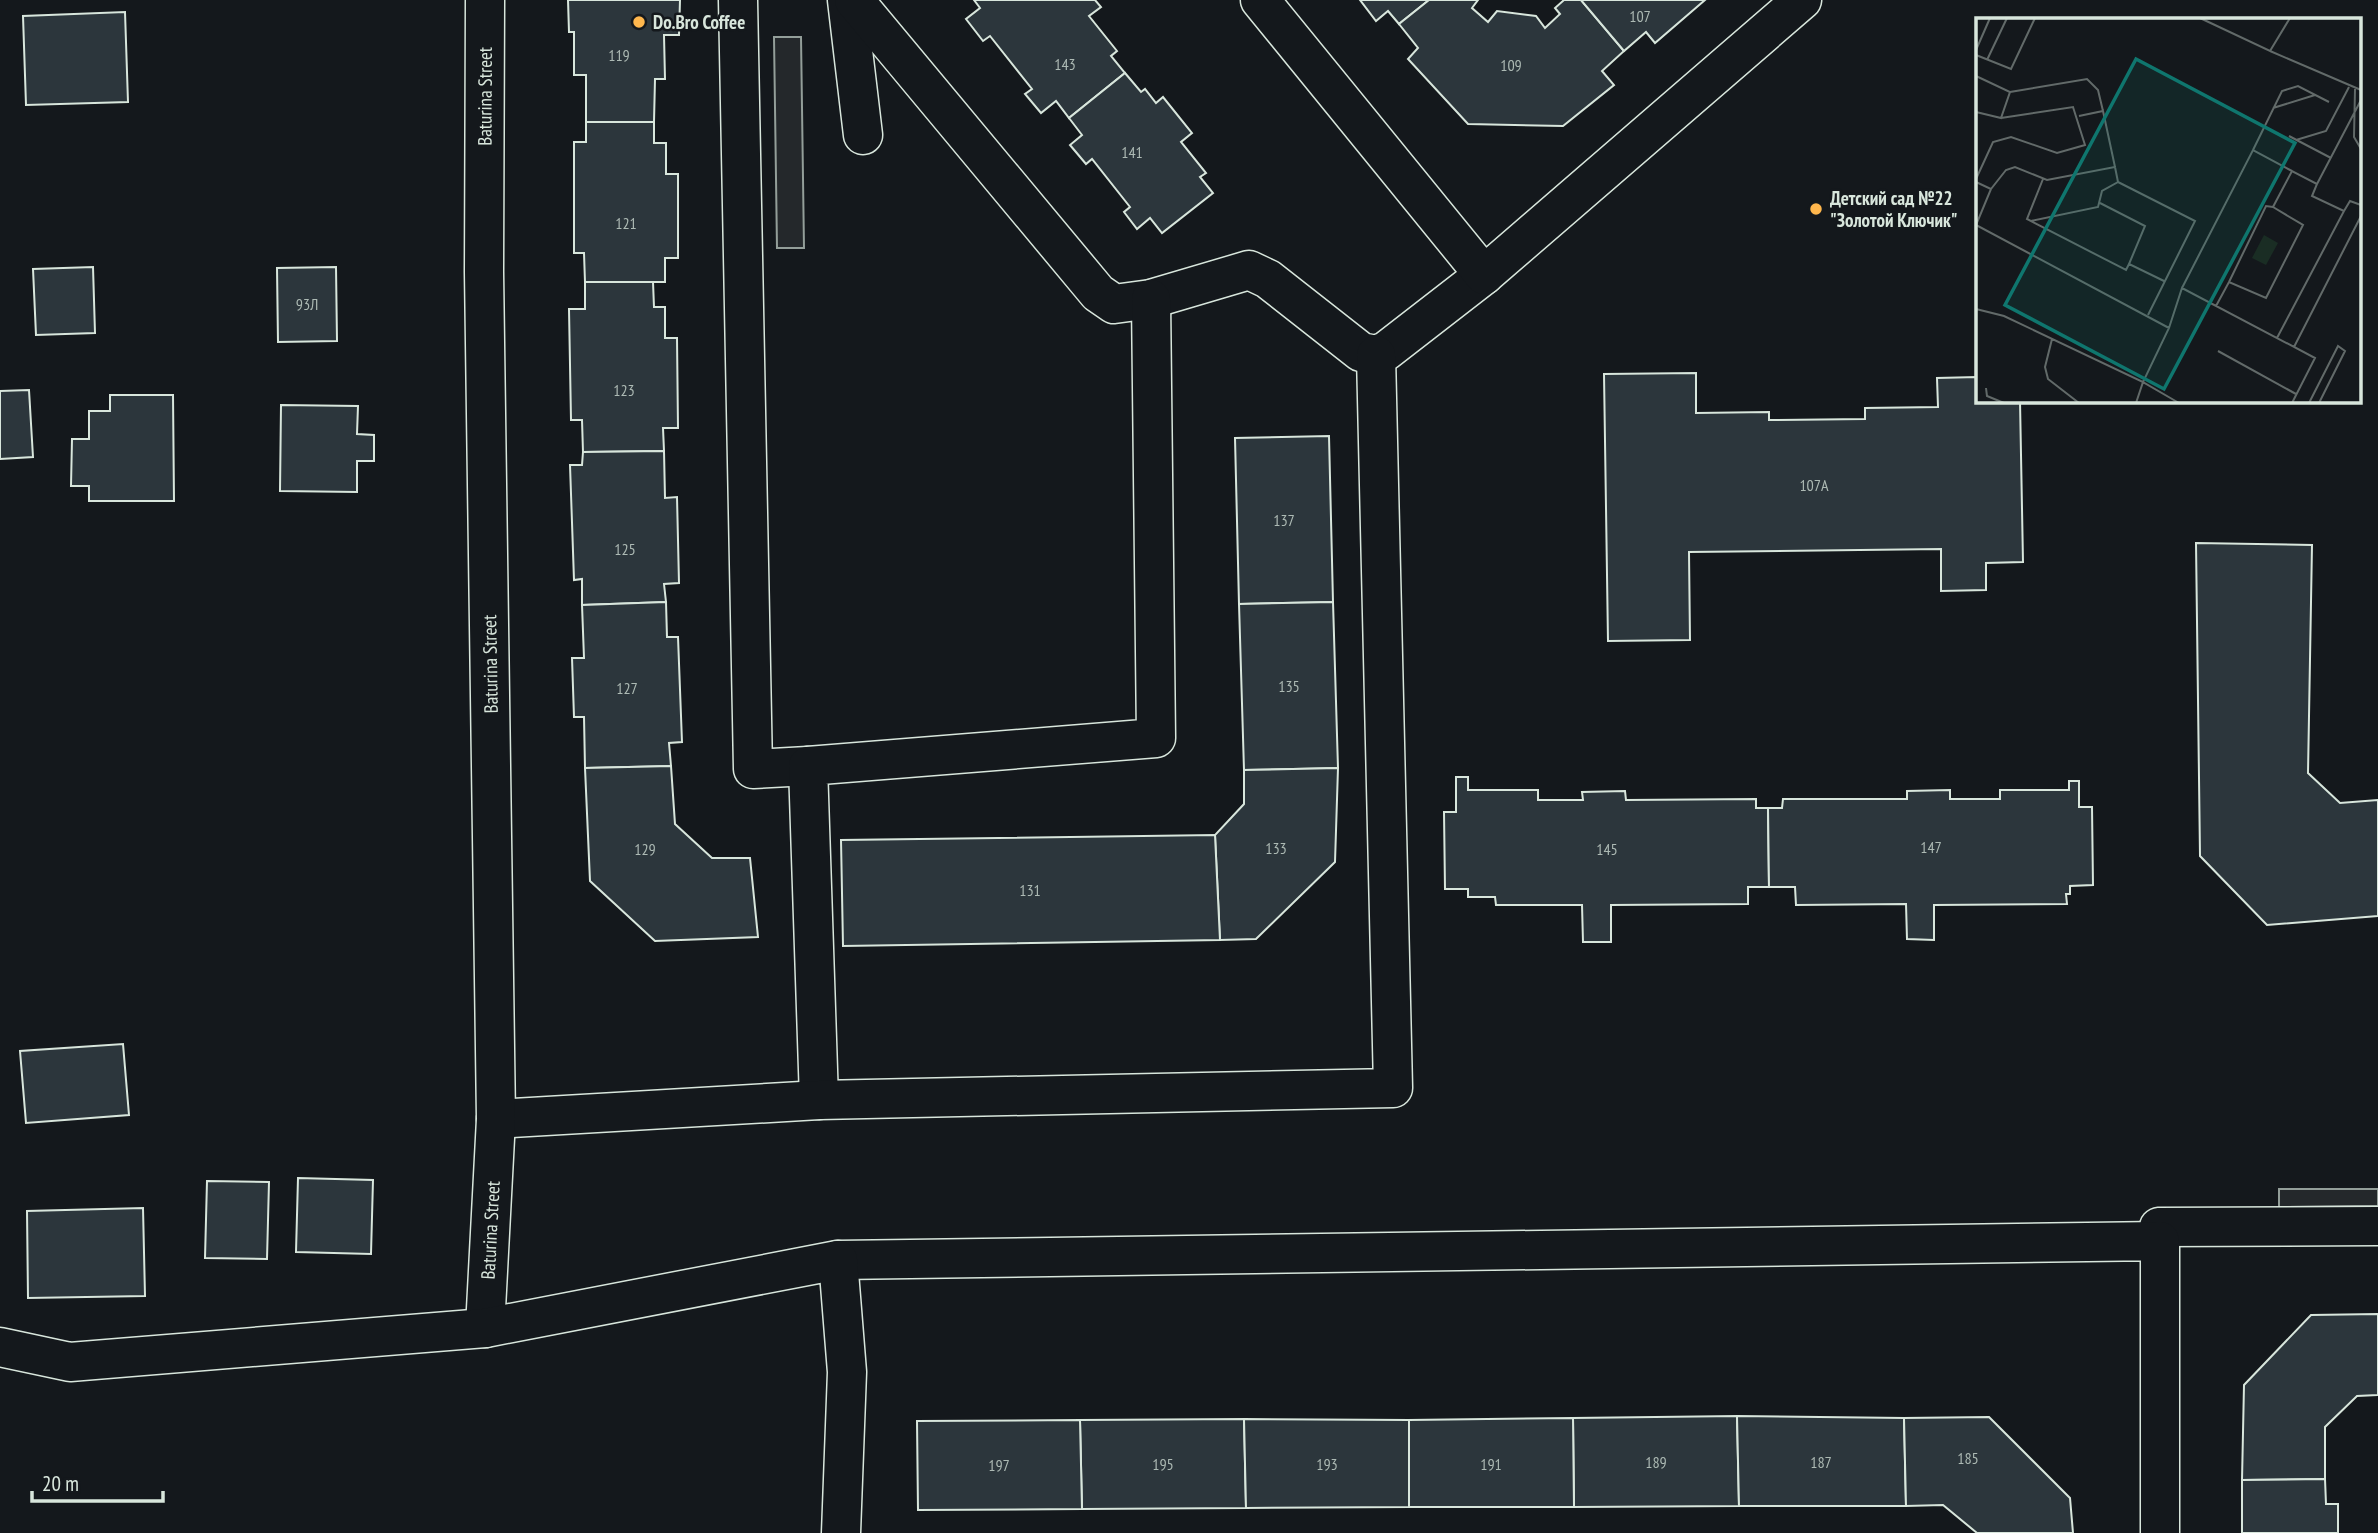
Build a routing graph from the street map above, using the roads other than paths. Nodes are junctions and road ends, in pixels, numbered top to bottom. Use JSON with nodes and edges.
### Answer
{"nodes":[{"id":1,"x":485,"y":0,"type":"edge"},
{"id":2,"x":738,"y":0,"type":"edge"},
{"id":3,"x":847,"y":0,"type":"edge"},
{"id":4,"x":854,"y":0,"type":"edge"},
{"id":5,"x":1260,"y":0,"type":"edge"},
{"id":6,"x":1802,"y":0,"type":"edge"},
{"id":7,"x":863,"y":135,"type":"dead end"},
{"id":8,"x":1484,"y":275,"type":"junction"},
{"id":9,"x":1151,"y":299,"type":"junction"},
{"id":10,"x":1376,"y":355,"type":"junction"},
{"id":11,"x":808,"y":766,"type":"junction"},
{"id":12,"x":819,"y":1100,"type":"junction"},
{"id":13,"x":496,"y":1119,"type":"junction"},
{"id":14,"x":2378,"y":1226,"type":"edge"},
{"id":15,"x":2160,"y":1241,"type":"junction"},
{"id":16,"x":838,"y":1260,"type":"junction"},
{"id":17,"x":485,"y":1328,"type":"junction"},
{"id":18,"x":0,"y":1348,"type":"edge"},
{"id":19,"x":841,"y":1533,"type":"edge"},
{"id":20,"x":2160,"y":1533,"type":"edge"}],
"edges":[{"from":1,"to":13,"type":"street","name":"Baturina Street"},
{"from":2,"to":11,"type":"street"},
{"from":3,"to":7,"type":"street"},
{"from":4,"to":9,"type":"street"},
{"from":5,"to":8,"type":"street"},
{"from":6,"to":8,"type":"street"},
{"from":8,"to":10,"type":"street"},
{"from":9,"to":10,"type":"street"},
{"from":9,"to":11,"type":"street"},
{"from":10,"to":12,"type":"street"},
{"from":11,"to":12,"type":"street"},
{"from":12,"to":13,"type":"street"},
{"from":13,"to":17,"type":"street","name":"Baturina Street"},
{"from":14,"to":15,"type":"street"},
{"from":15,"to":16,"type":"street"},
{"from":15,"to":20,"type":"street"},
{"from":16,"to":17,"type":"street"},
{"from":16,"to":19,"type":"street"},
{"from":17,"to":18,"type":"street"}]}
